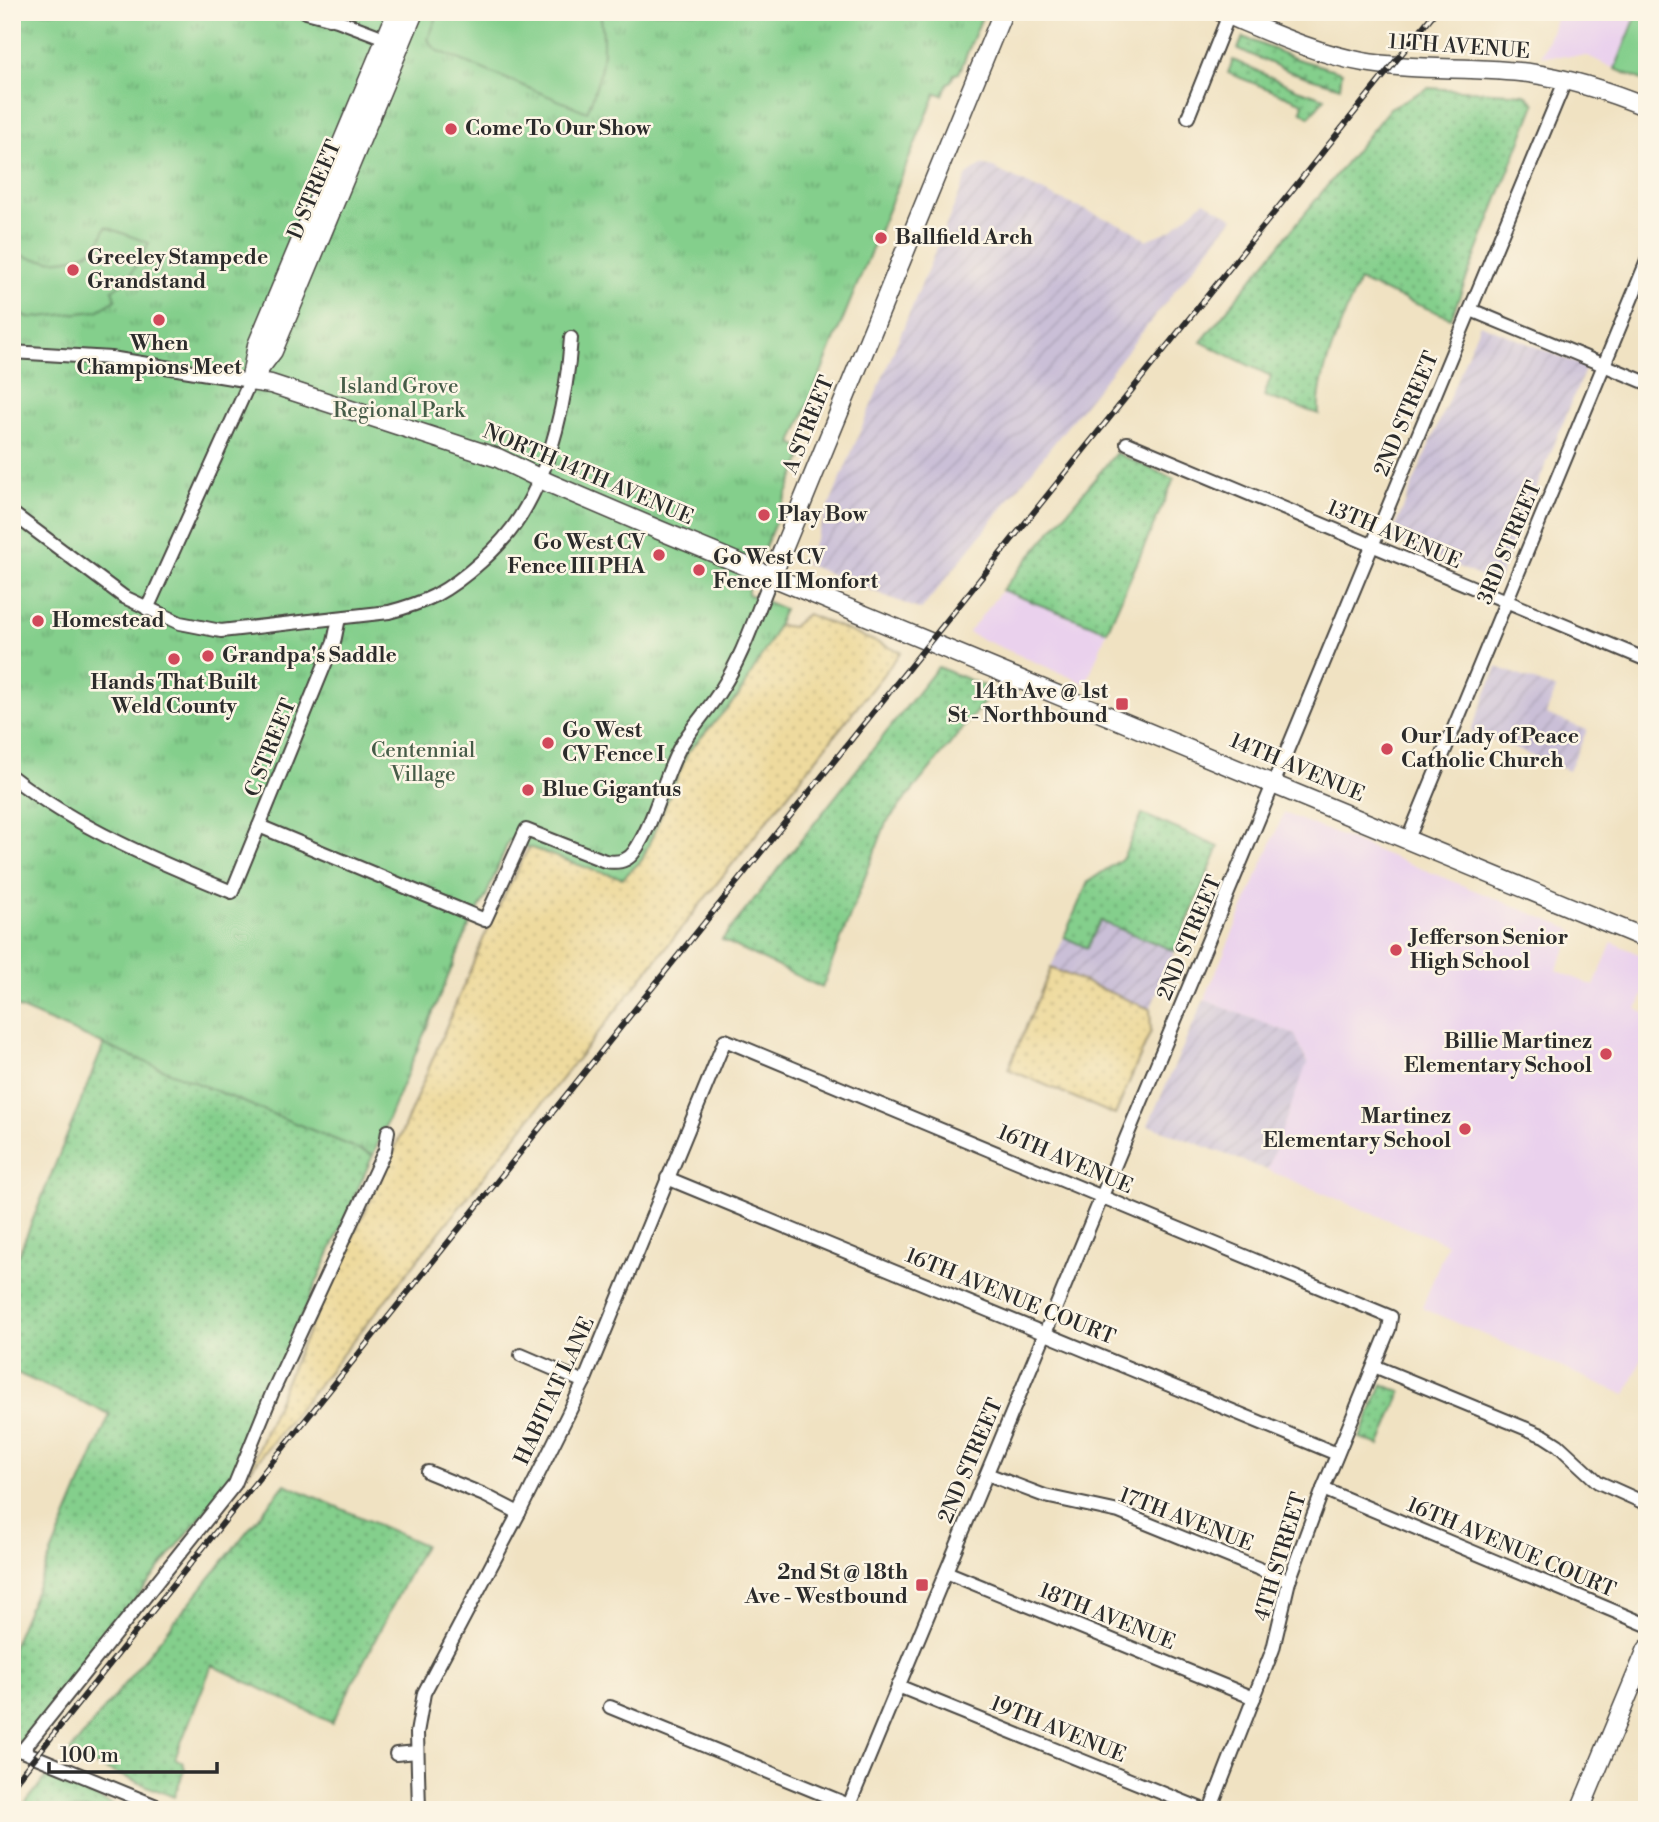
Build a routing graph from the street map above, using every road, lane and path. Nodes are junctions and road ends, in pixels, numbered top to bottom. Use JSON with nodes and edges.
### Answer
{"nodes":[{"id":1,"x":306,"y":12,"type":"edge"},
{"id":2,"x":397,"y":12,"type":"edge"},
{"id":3,"x":414,"y":12,"type":"edge"},
{"id":4,"x":1003,"y":12,"type":"edge"},
{"id":5,"x":1227,"y":13,"type":"edge"},
{"id":6,"x":388,"y":39,"type":"junction"},
{"id":7,"x":1566,"y":79,"type":"junction"},
{"id":8,"x":1647,"y":107,"type":"edge"},
{"id":9,"x":1188,"y":117,"type":"dead end"},
{"id":10,"x":1647,"y":261,"type":"edge"},
{"id":11,"x":1471,"y":310,"type":"junction"},
{"id":12,"x":571,"y":338,"type":"dead end"},
{"id":13,"x":12,"y":352,"type":"edge"},
{"id":14,"x":1605,"y":365,"type":"junction"},
{"id":15,"x":250,"y":381,"type":"junction"},
{"id":16,"x":1647,"y":383,"type":"edge"},
{"id":17,"x":1128,"y":443,"type":"dead end"},
{"id":18,"x":539,"y":478,"type":"junction"},
{"id":19,"x":12,"y":513,"type":"edge"},
{"id":20,"x":1372,"y":547,"type":"junction"},
{"id":21,"x":772,"y":576,"type":"junction"},
{"id":22,"x":1506,"y":602,"type":"junction"},
{"id":23,"x":147,"y":609,"type":"junction"},
{"id":24,"x":339,"y":618,"type":"junction"},
{"id":25,"x":930,"y":641,"type":"joint"},
{"id":26,"x":1647,"y":660,"type":"edge"},
{"id":27,"x":12,"y":777,"type":"edge"},
{"id":28,"x":1275,"y":783,"type":"junction"},
{"id":29,"x":259,"y":826,"type":"junction"},
{"id":30,"x":1408,"y":839,"type":"junction"},
{"id":31,"x":1646,"y":935,"type":"edge"},
{"id":32,"x":725,"y":1040,"type":"joint"},
{"id":33,"x":388,"y":1131,"type":"dead end"},
{"id":34,"x":667,"y":1178,"type":"junction"},
{"id":35,"x":1102,"y":1196,"type":"junction"},
{"id":36,"x":1391,"y":1317,"type":"joint"},
{"id":37,"x":1046,"y":1333,"type":"junction"},
{"id":38,"x":521,"y":1356,"type":"dead end"},
{"id":39,"x":1374,"y":1366,"type":"junction"},
{"id":40,"x":584,"y":1382,"type":"junction"},
{"id":41,"x":1337,"y":1454,"type":"junction"},
{"id":42,"x":428,"y":1472,"type":"dead end"},
{"id":43,"x":987,"y":1474,"type":"junction"},
{"id":44,"x":1322,"y":1489,"type":"junction"},
{"id":45,"x":1647,"y":1504,"type":"edge"},
{"id":46,"x":519,"y":1513,"type":"junction"},
{"id":47,"x":946,"y":1572,"type":"junction"},
{"id":48,"x":1289,"y":1581,"type":"junction"},
{"id":49,"x":1647,"y":1625,"type":"edge"},
{"id":50,"x":1647,"y":1649,"type":"edge"},
{"id":51,"x":898,"y":1686,"type":"junction"},
{"id":52,"x":1254,"y":1698,"type":"junction"},
{"id":53,"x":610,"y":1707,"type":"dead end"},
{"id":54,"x":17,"y":1749,"type":"edge"},
{"id":55,"x":417,"y":1752,"type":"junction"},
{"id":56,"x":396,"y":1754,"type":"dead end"},
{"id":57,"x":848,"y":1807,"type":"edge"},
{"id":58,"x":166,"y":1810,"type":"edge"},
{"id":59,"x":419,"y":1810,"type":"edge"},
{"id":60,"x":1204,"y":1810,"type":"edge"},
{"id":61,"x":1210,"y":1810,"type":"edge"},
{"id":62,"x":1580,"y":1810,"type":"edge"}],
"edges":[{"from":1,"to":6,"type":"street"},
{"from":2,"to":6,"type":"street","name":"D STREET"},
{"from":3,"to":6,"type":"street","name":"D STREET"},
{"from":4,"to":21,"type":"street","name":"A STREET"},
{"from":5,"to":7,"type":"street","name":"11TH AVENUE"},
{"from":5,"to":9,"type":"street"},
{"from":6,"to":15,"type":"street","name":"D STREET"},
{"from":7,"to":8,"type":"street","name":"11TH AVENUE"},
{"from":7,"to":11,"type":"street","name":"2ND STREET"},
{"from":10,"to":14,"type":"street","name":"3RD STREET"},
{"from":11,"to":14,"type":"street"},
{"from":11,"to":20,"type":"street","name":"2ND STREET"},
{"from":12,"to":18,"type":"street"},
{"from":13,"to":15,"type":"street","name":"NORTH 14TH AVENUE"},
{"from":14,"to":16,"type":"street"},
{"from":14,"to":22,"type":"street","name":"3RD STREET"},
{"from":15,"to":18,"type":"street","name":"NORTH 14TH AVENUE"},
{"from":15,"to":23,"type":"street","name":"D STREET"},
{"from":17,"to":20,"type":"street","name":"13TH AVENUE"},
{"from":18,"to":21,"type":"street","name":"NORTH 14TH AVENUE"},
{"from":18,"to":24,"type":"street"},
{"from":19,"to":23,"type":"street"},
{"from":20,"to":22,"type":"street","name":"13TH AVENUE"},
{"from":20,"to":28,"type":"street","name":"2ND STREET"},
{"from":21,"to":25,"type":"street","name":"NORTH 14TH AVENUE"},
{"from":21,"to":29,"type":"street","name":"A STREET"},
{"from":22,"to":26,"type":"street","name":"13TH AVENUE"},
{"from":22,"to":30,"type":"street","name":"3RD STREET"},
{"from":23,"to":24,"type":"street"},
{"from":24,"to":29,"type":"street","name":"C STREET"},
{"from":25,"to":28,"type":"street","name":"14TH AVENUE"},
{"from":27,"to":29,"type":"street","name":"C STREET"},
{"from":28,"to":30,"type":"street","name":"14TH AVENUE"},
{"from":28,"to":35,"type":"street","name":"2ND STREET"},
{"from":30,"to":31,"type":"street","name":"14TH AVENUE"},
{"from":32,"to":34,"type":"street","name":"HABITAT LANE"},
{"from":32,"to":35,"type":"street","name":"16TH AVENUE"},
{"from":33,"to":54,"type":"street"},
{"from":34,"to":37,"type":"street","name":"16TH AVENUE COURT"},
{"from":34,"to":40,"type":"street","name":"HABITAT LANE"},
{"from":35,"to":36,"type":"street","name":"16TH AVENUE"},
{"from":35,"to":37,"type":"street","name":"2ND STREET"},
{"from":36,"to":39,"type":"street","name":"4TH STREET"},
{"from":37,"to":41,"type":"street","name":"16TH AVENUE COURT"},
{"from":37,"to":43,"type":"street","name":"2ND STREET"},
{"from":38,"to":40,"type":"street"},
{"from":39,"to":41,"type":"street","name":"4TH STREET"},
{"from":39,"to":45,"type":"street"},
{"from":40,"to":46,"type":"street","name":"HABITAT LANE"},
{"from":41,"to":44,"type":"street","name":"4TH STREET"},
{"from":42,"to":46,"type":"street"},
{"from":43,"to":47,"type":"street","name":"2ND STREET"},
{"from":43,"to":48,"type":"street","name":"17TH AVENUE"},
{"from":44,"to":48,"type":"street","name":"4TH STREET"},
{"from":44,"to":49,"type":"street","name":"16TH AVENUE COURT"},
{"from":46,"to":55,"type":"street","name":"HABITAT LANE"},
{"from":47,"to":51,"type":"street","name":"2ND STREET"},
{"from":47,"to":52,"type":"street","name":"18TH AVENUE"},
{"from":48,"to":52,"type":"street","name":"4TH STREET"},
{"from":50,"to":62,"type":"street"},
{"from":51,"to":57,"type":"street","name":"2ND STREET"},
{"from":51,"to":60,"type":"street","name":"19TH AVENUE"},
{"from":52,"to":61,"type":"street","name":"4TH STREET"},
{"from":53,"to":57,"type":"street"},
{"from":54,"to":58,"type":"street"},
{"from":55,"to":56,"type":"street"},
{"from":55,"to":59,"type":"street","name":"HABITAT LANE"}]}
